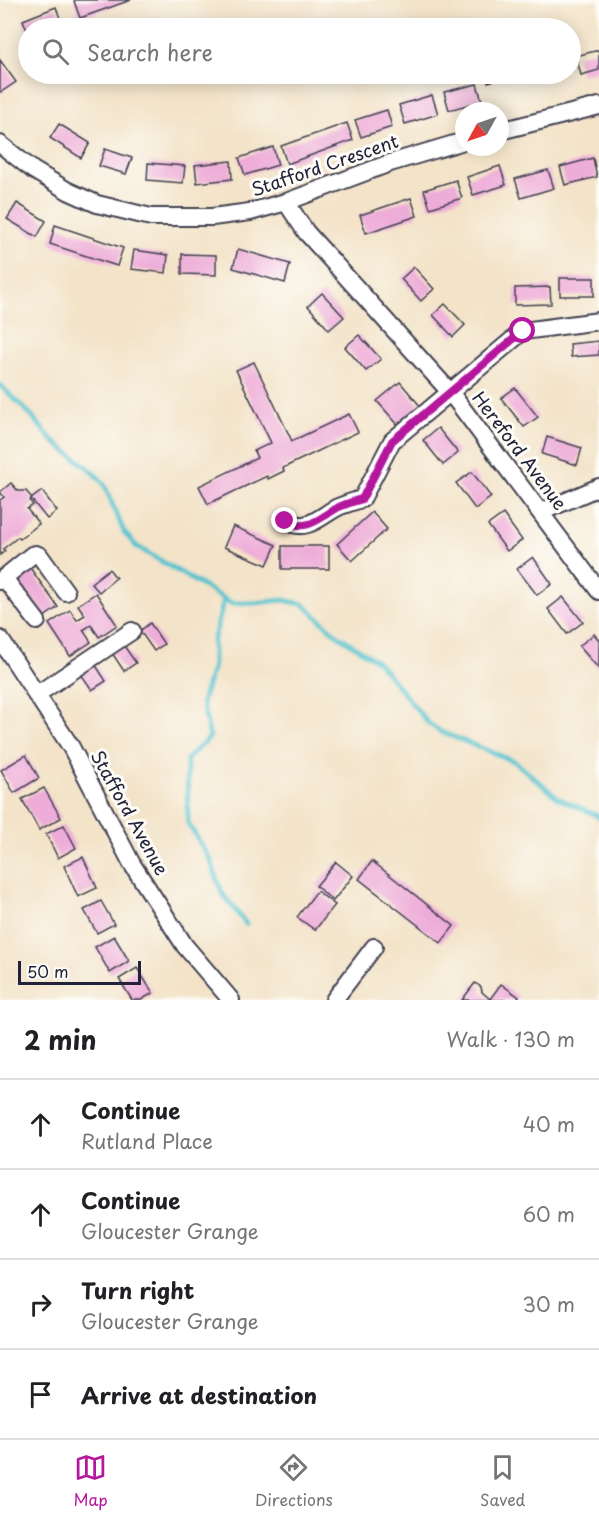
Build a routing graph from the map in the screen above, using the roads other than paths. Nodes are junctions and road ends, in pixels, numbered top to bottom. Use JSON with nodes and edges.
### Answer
{"nodes":[{"id":1,"x":599,"y":106,"type":"edge"},
{"id":2,"x":509,"y":129,"type":"edge"},
{"id":3,"x":0,"y":144,"type":"edge"},
{"id":4,"x":455,"y":144,"type":"edge"},
{"id":5,"x":286,"y":202,"type":"junction"},
{"id":6,"x":599,"y":321,"type":"edge"},
{"id":7,"x":450,"y":392,"type":"junction"},
{"id":8,"x":599,"y":487,"type":"edge"},
{"id":9,"x":541,"y":512,"type":"junction"},
{"id":10,"x":285,"y":521,"type":"dead end"},
{"id":11,"x":2,"y":579,"type":"edge"},
{"id":12,"x":599,"y":591,"type":"edge"},
{"id":13,"x":66,"y":592,"type":"dead end"},
{"id":14,"x":37,"y":621,"type":"dead end"},
{"id":15,"x":132,"y":631,"type":"dead end"},
{"id":16,"x":0,"y":640,"type":"edge"},
{"id":17,"x":36,"y":695,"type":"junction"},
{"id":18,"x":374,"y":947,"type":"dead end"},
{"id":19,"x":231,"y":1000,"type":"edge"},
{"id":20,"x":334,"y":1000,"type":"edge"}],
"edges":[{"from":1,"to":2,"type":"street"},
{"from":3,"to":5,"type":"street","name":"Stafford Crescent"},
{"from":4,"to":5,"type":"street","name":"Stafford Crescent"},
{"from":5,"to":7,"type":"street","name":"Hereford Avenue"},
{"from":6,"to":7,"type":"street"},
{"from":7,"to":9,"type":"street","name":"Hereford Avenue"},
{"from":7,"to":10,"type":"street"},
{"from":8,"to":9,"type":"street"},
{"from":9,"to":12,"type":"street","name":"Hereford Avenue"},
{"from":11,"to":13,"type":"street"},
{"from":11,"to":14,"type":"street"},
{"from":15,"to":17,"type":"street"},
{"from":16,"to":17,"type":"street","name":"Stafford Avenue"},
{"from":17,"to":19,"type":"street","name":"Stafford Avenue"},
{"from":18,"to":20,"type":"street"}]}
